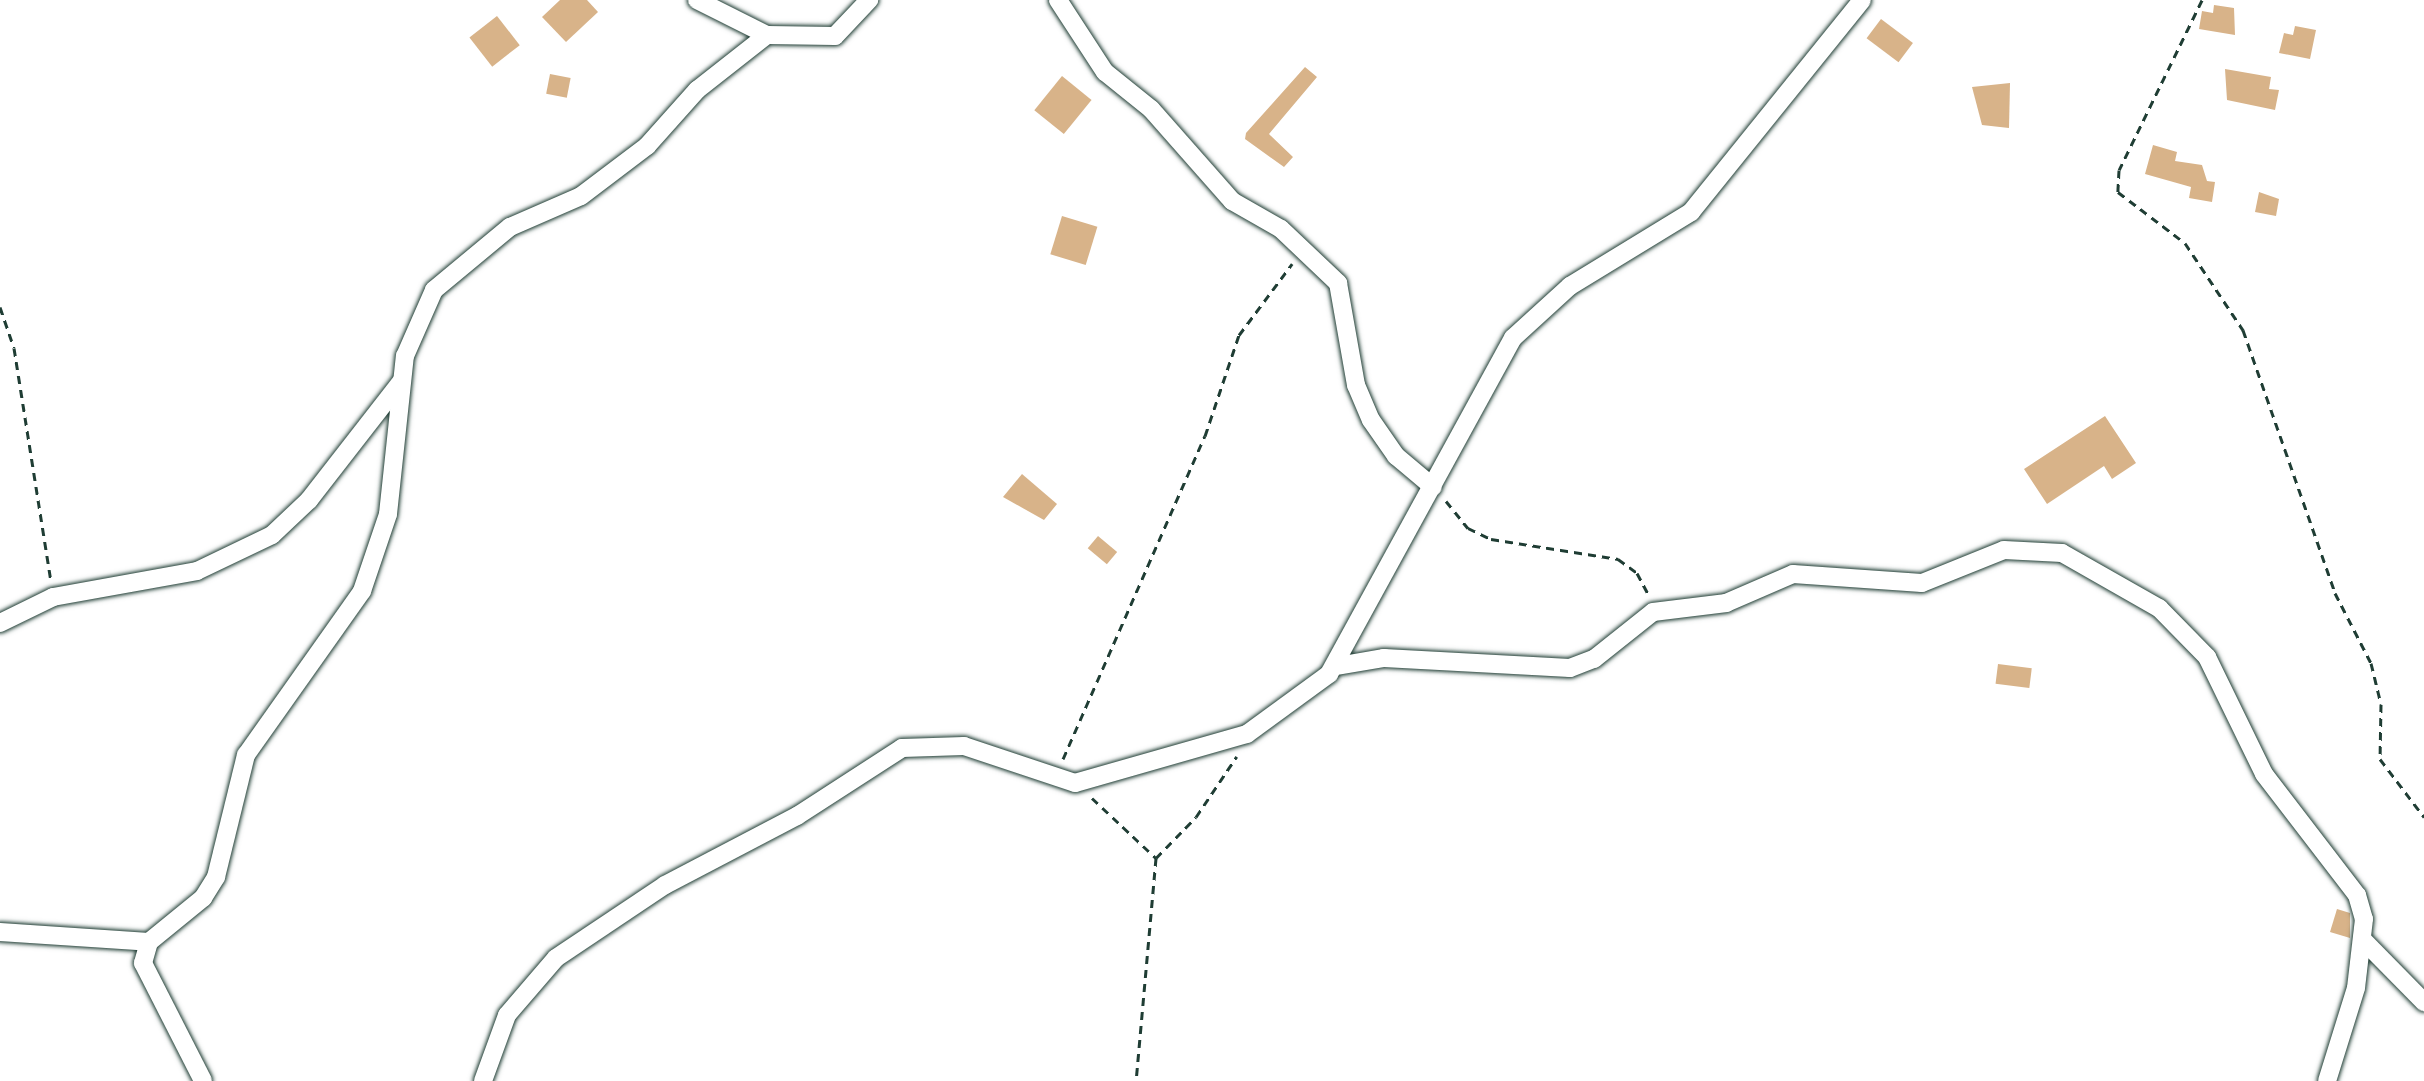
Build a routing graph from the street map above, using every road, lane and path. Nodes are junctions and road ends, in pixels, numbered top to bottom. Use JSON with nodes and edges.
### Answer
{"nodes":[{"id":1,"x":697,"y":0,"type":"edge"},
{"id":2,"x":869,"y":0,"type":"edge"},
{"id":3,"x":1058,"y":0,"type":"edge"},
{"id":4,"x":1862,"y":0,"type":"edge"},
{"id":5,"x":2202,"y":0,"type":"edge"},
{"id":6,"x":767,"y":35,"type":"junction"},
{"id":7,"x":1302,"y":247,"type":"junction"},
{"id":8,"x":0,"y":307,"type":"edge"},
{"id":9,"x":401,"y":382,"type":"junction"},
{"id":10,"x":1432,"y":488,"type":"junction"},
{"id":11,"x":53,"y":597,"type":"junction"},
{"id":12,"x":1653,"y":612,"type":"junction"},
{"id":13,"x":0,"y":623,"type":"edge"},
{"id":14,"x":1337,"y":666,"type":"junction"},
{"id":15,"x":1247,"y":734,"type":"junction"},
{"id":16,"x":1075,"y":783,"type":"junction"},
{"id":17,"x":2424,"y":817,"type":"edge"},
{"id":18,"x":1156,"y":858,"type":"junction"},
{"id":19,"x":0,"y":932,"type":"edge"},
{"id":20,"x":2364,"y":941,"type":"junction"},
{"id":21,"x":149,"y":942,"type":"junction"},
{"id":22,"x":2424,"y":1002,"type":"edge"},
{"id":23,"x":203,"y":1081,"type":"edge"},
{"id":24,"x":483,"y":1081,"type":"edge"},
{"id":25,"x":1136,"y":1081,"type":"edge"},
{"id":26,"x":2327,"y":1081,"type":"edge"}],
"edges":[{"from":1,"to":6,"type":"street"},
{"from":2,"to":6,"type":"street"},
{"from":3,"to":7,"type":"street"},
{"from":4,"to":10,"type":"street"},
{"from":5,"to":17,"type":"path"},
{"from":6,"to":9,"type":"street"},
{"from":7,"to":10,"type":"street"},
{"from":7,"to":16,"type":"path"},
{"from":8,"to":11,"type":"path"},
{"from":9,"to":11,"type":"street"},
{"from":9,"to":21,"type":"street"},
{"from":10,"to":12,"type":"path"},
{"from":10,"to":14,"type":"street"},
{"from":11,"to":13,"type":"street"},
{"from":12,"to":14,"type":"street"},
{"from":12,"to":20,"type":"street"},
{"from":14,"to":15,"type":"street"},
{"from":15,"to":16,"type":"street"},
{"from":15,"to":18,"type":"path"},
{"from":16,"to":18,"type":"path"},
{"from":16,"to":24,"type":"street"},
{"from":18,"to":25,"type":"path"},
{"from":19,"to":21,"type":"street"},
{"from":20,"to":22,"type":"street"},
{"from":20,"to":26,"type":"street"},
{"from":21,"to":23,"type":"street"}]}
